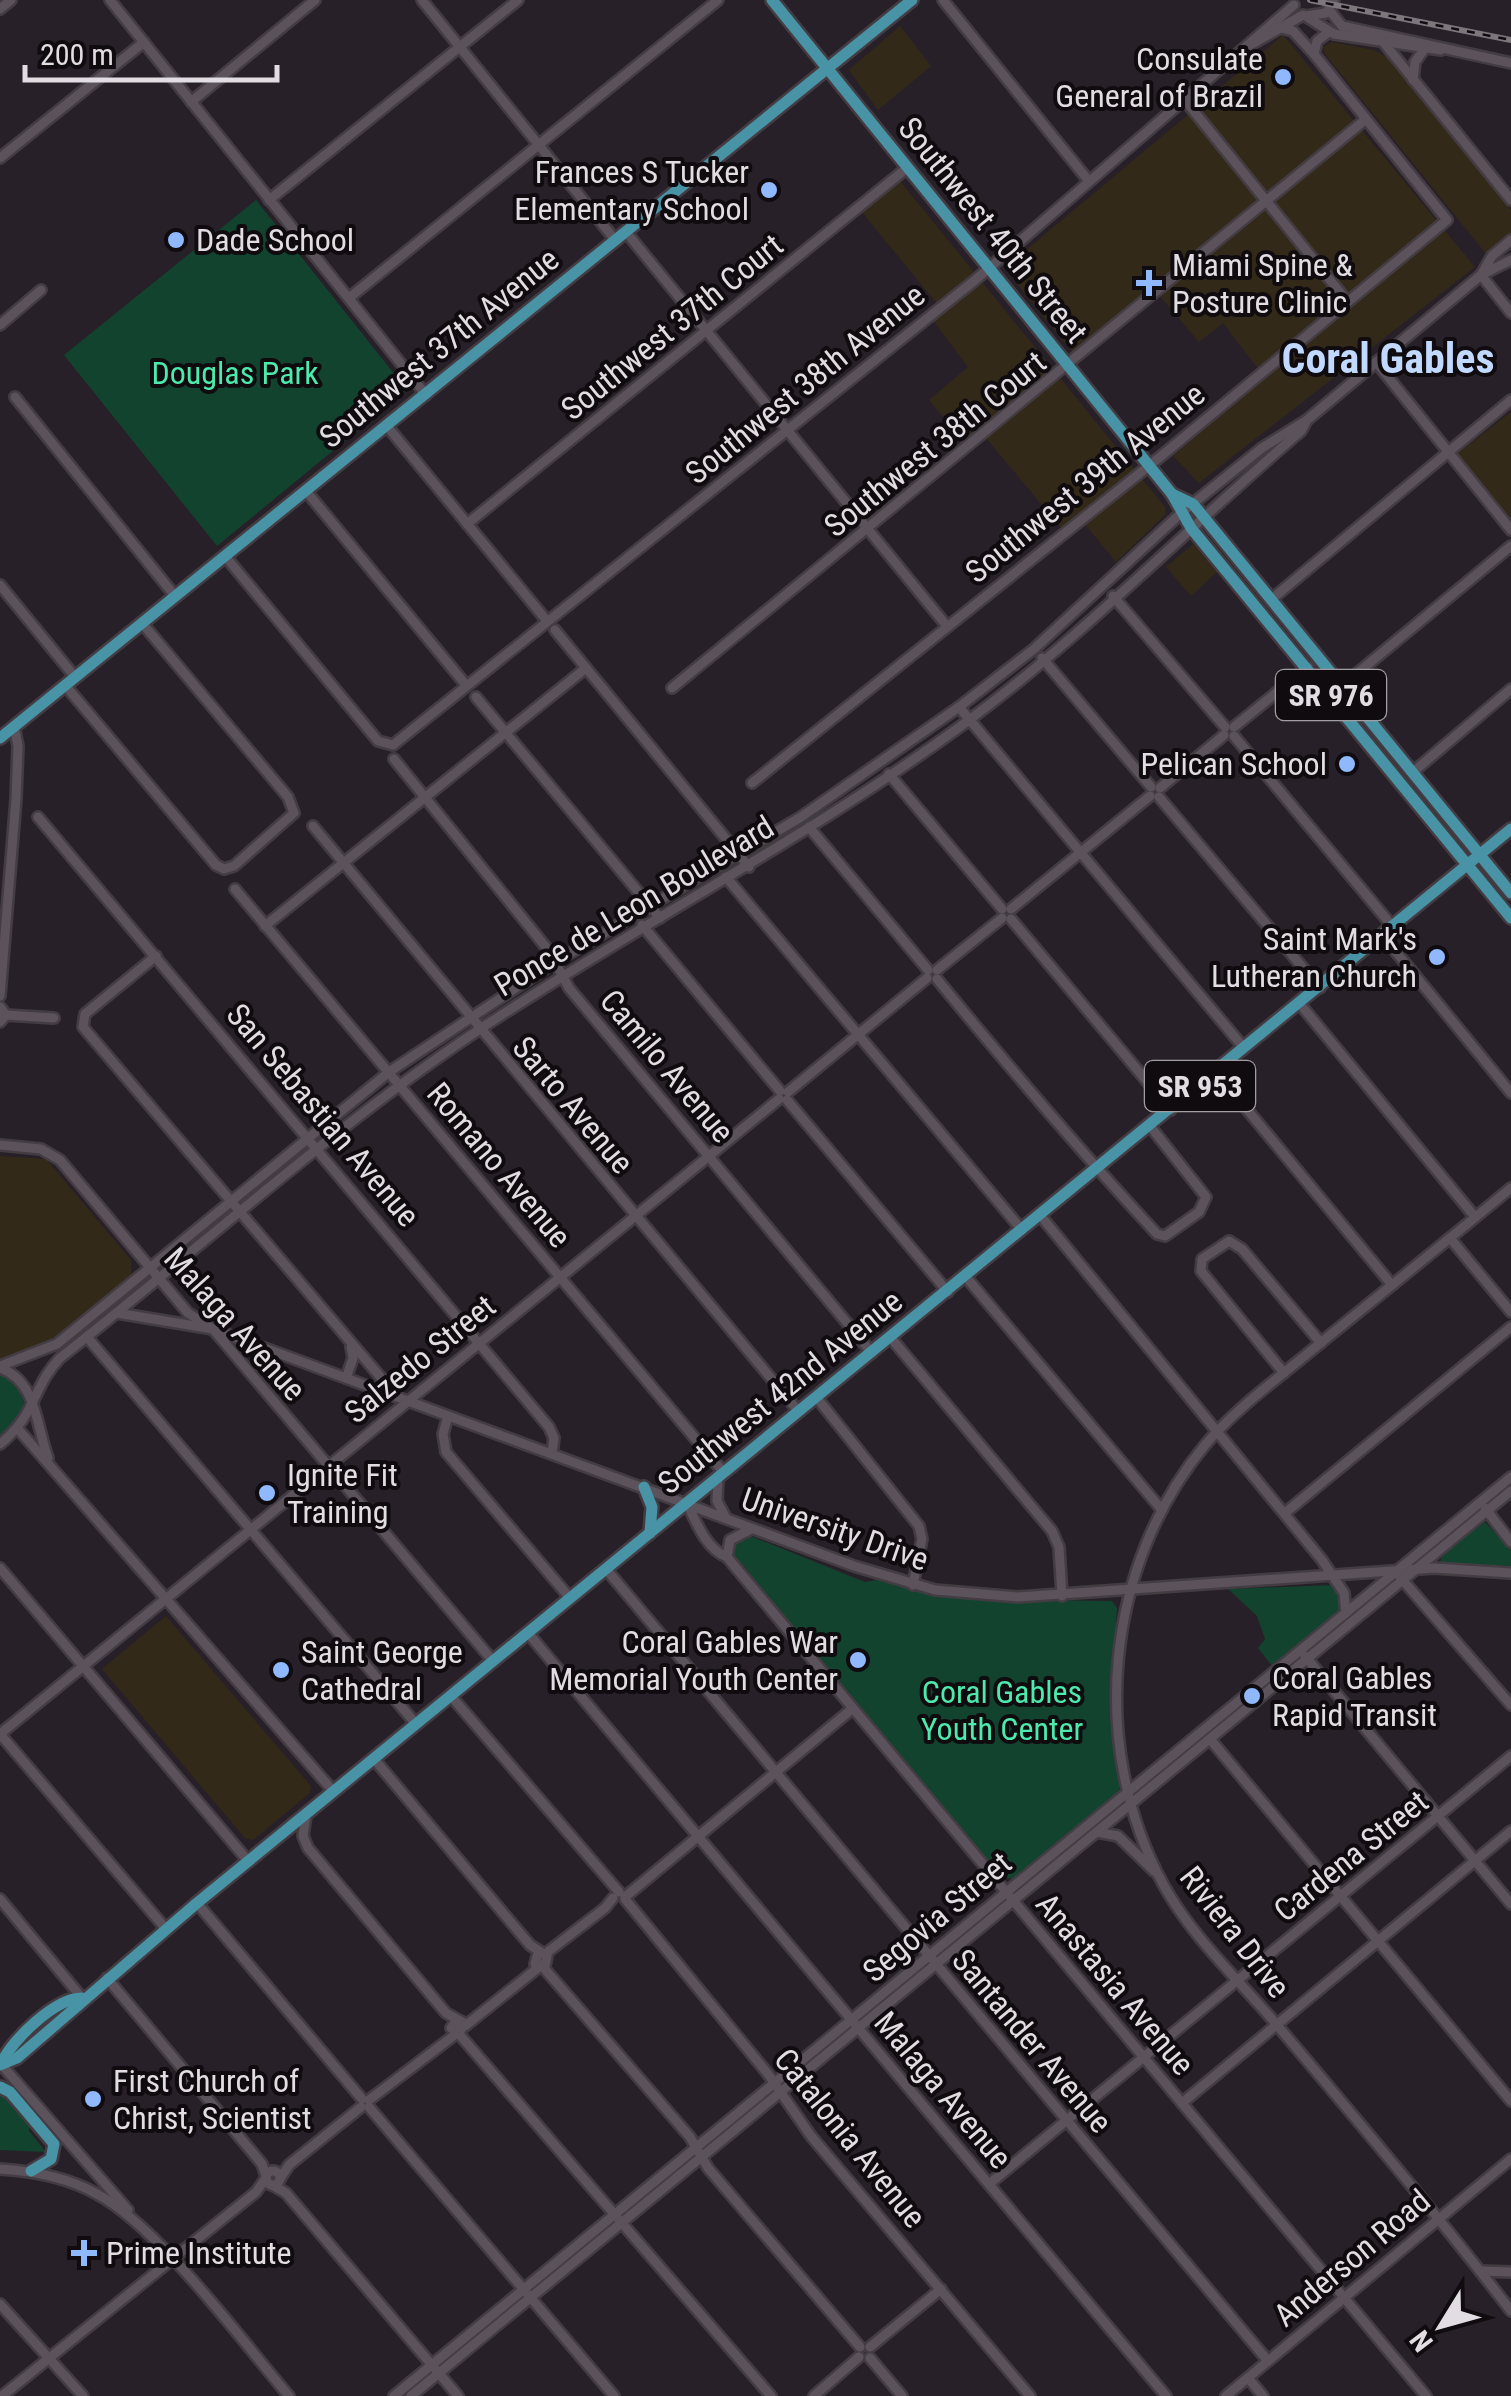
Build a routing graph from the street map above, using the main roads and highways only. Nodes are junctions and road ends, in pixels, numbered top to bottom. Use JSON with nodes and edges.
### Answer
{"nodes":[{"id":1,"x":772,"y":0,"type":"edge"},
{"id":2,"x":912,"y":0,"type":"edge"},
{"id":3,"x":828,"y":69,"type":"junction"},
{"id":4,"x":1172,"y":494,"type":"junction"},
{"id":5,"x":0,"y":738,"type":"edge"},
{"id":6,"x":1511,"y":829,"type":"edge"},
{"id":7,"x":1480,"y":855,"type":"junction"},
{"id":8,"x":1467,"y":865,"type":"junction"},
{"id":9,"x":1511,"y":893,"type":"edge"},
{"id":10,"x":1511,"y":918,"type":"edge"},
{"id":11,"x":644,"y":1487,"type":"road end"},
{"id":12,"x":650,"y":1533,"type":"junction"},
{"id":13,"x":0,"y":2064,"type":"edge"},
{"id":14,"x":0,"y":2088,"type":"edge"},
{"id":15,"x":31,"y":2171,"type":"road end"}],
"edges":[{"from":1,"to":3,"type":"main road","name":"Southwest 40th Street","number":"SR 976"},
{"from":2,"to":3,"type":"main road","name":"Southwest 37th Avenue"},
{"from":3,"to":4,"type":"main road","name":"Southwest 40th Street","number":"SR 976"},
{"from":3,"to":5,"type":"main road","name":"Southwest 37th Avenue"},
{"from":4,"to":7,"type":"main road","name":"Southwest 40th Street","number":"SR 976"},
{"from":4,"to":8,"type":"main road","name":"Southwest 40th Street","number":"SR 976"},
{"from":6,"to":7,"type":"main road","name":"Southwest 42nd Avenue","number":"SR 953"},
{"from":7,"to":8,"type":"main road","name":"Southwest 42nd Avenue","number":"SR 953"},
{"from":7,"to":9,"type":"main road","name":"Southwest 40th Street","number":"SR 976"},
{"from":8,"to":10,"type":"main road","name":"Southwest 40th Street","number":"SR 976"},
{"from":8,"to":12,"type":"main road","name":"Southwest 42nd Avenue","number":"SR 953"},
{"from":11,"to":12,"type":"main road"},
{"from":12,"to":13,"type":"main road","name":"Southwest 42nd Avenue","number":"SR 953"},
{"from":14,"to":15,"type":"main road"}]}
